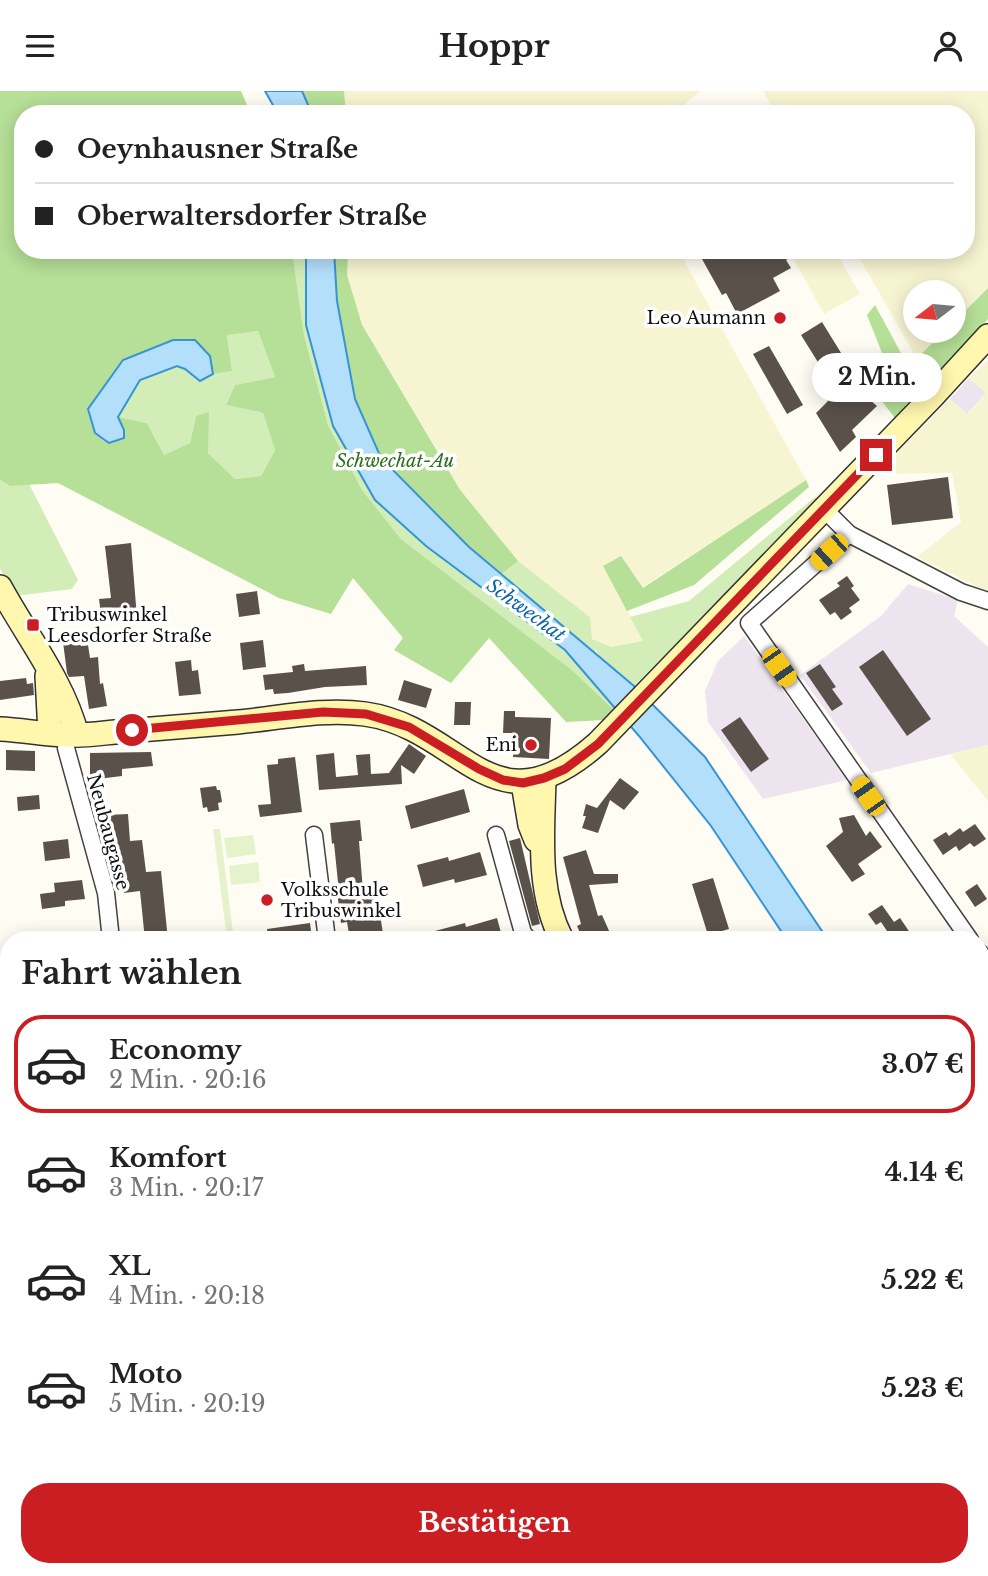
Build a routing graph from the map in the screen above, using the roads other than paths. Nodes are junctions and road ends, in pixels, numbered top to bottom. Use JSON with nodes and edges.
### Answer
{"nodes":[{"id":1,"x":988,"y":336,"type":"edge"},
{"id":2,"x":824,"y":509,"type":"junction"},
{"id":3,"x":849,"y":534,"type":"junction"},
{"id":4,"x":0,"y":587,"type":"edge"},
{"id":5,"x":988,"y":601,"type":"edge"},
{"id":6,"x":0,"y":729,"type":"edge"},
{"id":7,"x":65,"y":735,"type":"junction"},
{"id":8,"x":479,"y":769,"type":"junction"},
{"id":9,"x":534,"y":780,"type":"junction"},
{"id":10,"x":530,"y":825,"type":"junction"},
{"id":11,"x":314,"y":835,"type":"dead end"},
{"id":12,"x":496,"y":835,"type":"dead end"},
{"id":13,"x":542,"y":856,"type":"junction"},
{"id":14,"x":110,"y":931,"type":"edge"},
{"id":15,"x":326,"y":931,"type":"edge"},
{"id":16,"x":522,"y":931,"type":"edge"},
{"id":17,"x":559,"y":931,"type":"edge"},
{"id":18,"x":965,"y":931,"type":"edge"}],
"edges":[{"from":1,"to":2,"type":"street"},
{"from":2,"to":3,"type":"street"},
{"from":2,"to":9,"type":"street"},
{"from":3,"to":5,"type":"street"},
{"from":3,"to":18,"type":"street"},
{"from":4,"to":7,"type":"street"},
{"from":6,"to":7,"type":"street"},
{"from":7,"to":8,"type":"street"},
{"from":7,"to":14,"type":"street","name":"Neubaugasse"},
{"from":8,"to":9,"type":"street"},
{"from":8,"to":10,"type":"street"},
{"from":9,"to":10,"type":"street"},
{"from":9,"to":13,"type":"street"},
{"from":10,"to":13,"type":"street"},
{"from":11,"to":15,"type":"street"},
{"from":12,"to":16,"type":"street"},
{"from":13,"to":17,"type":"street"}]}
